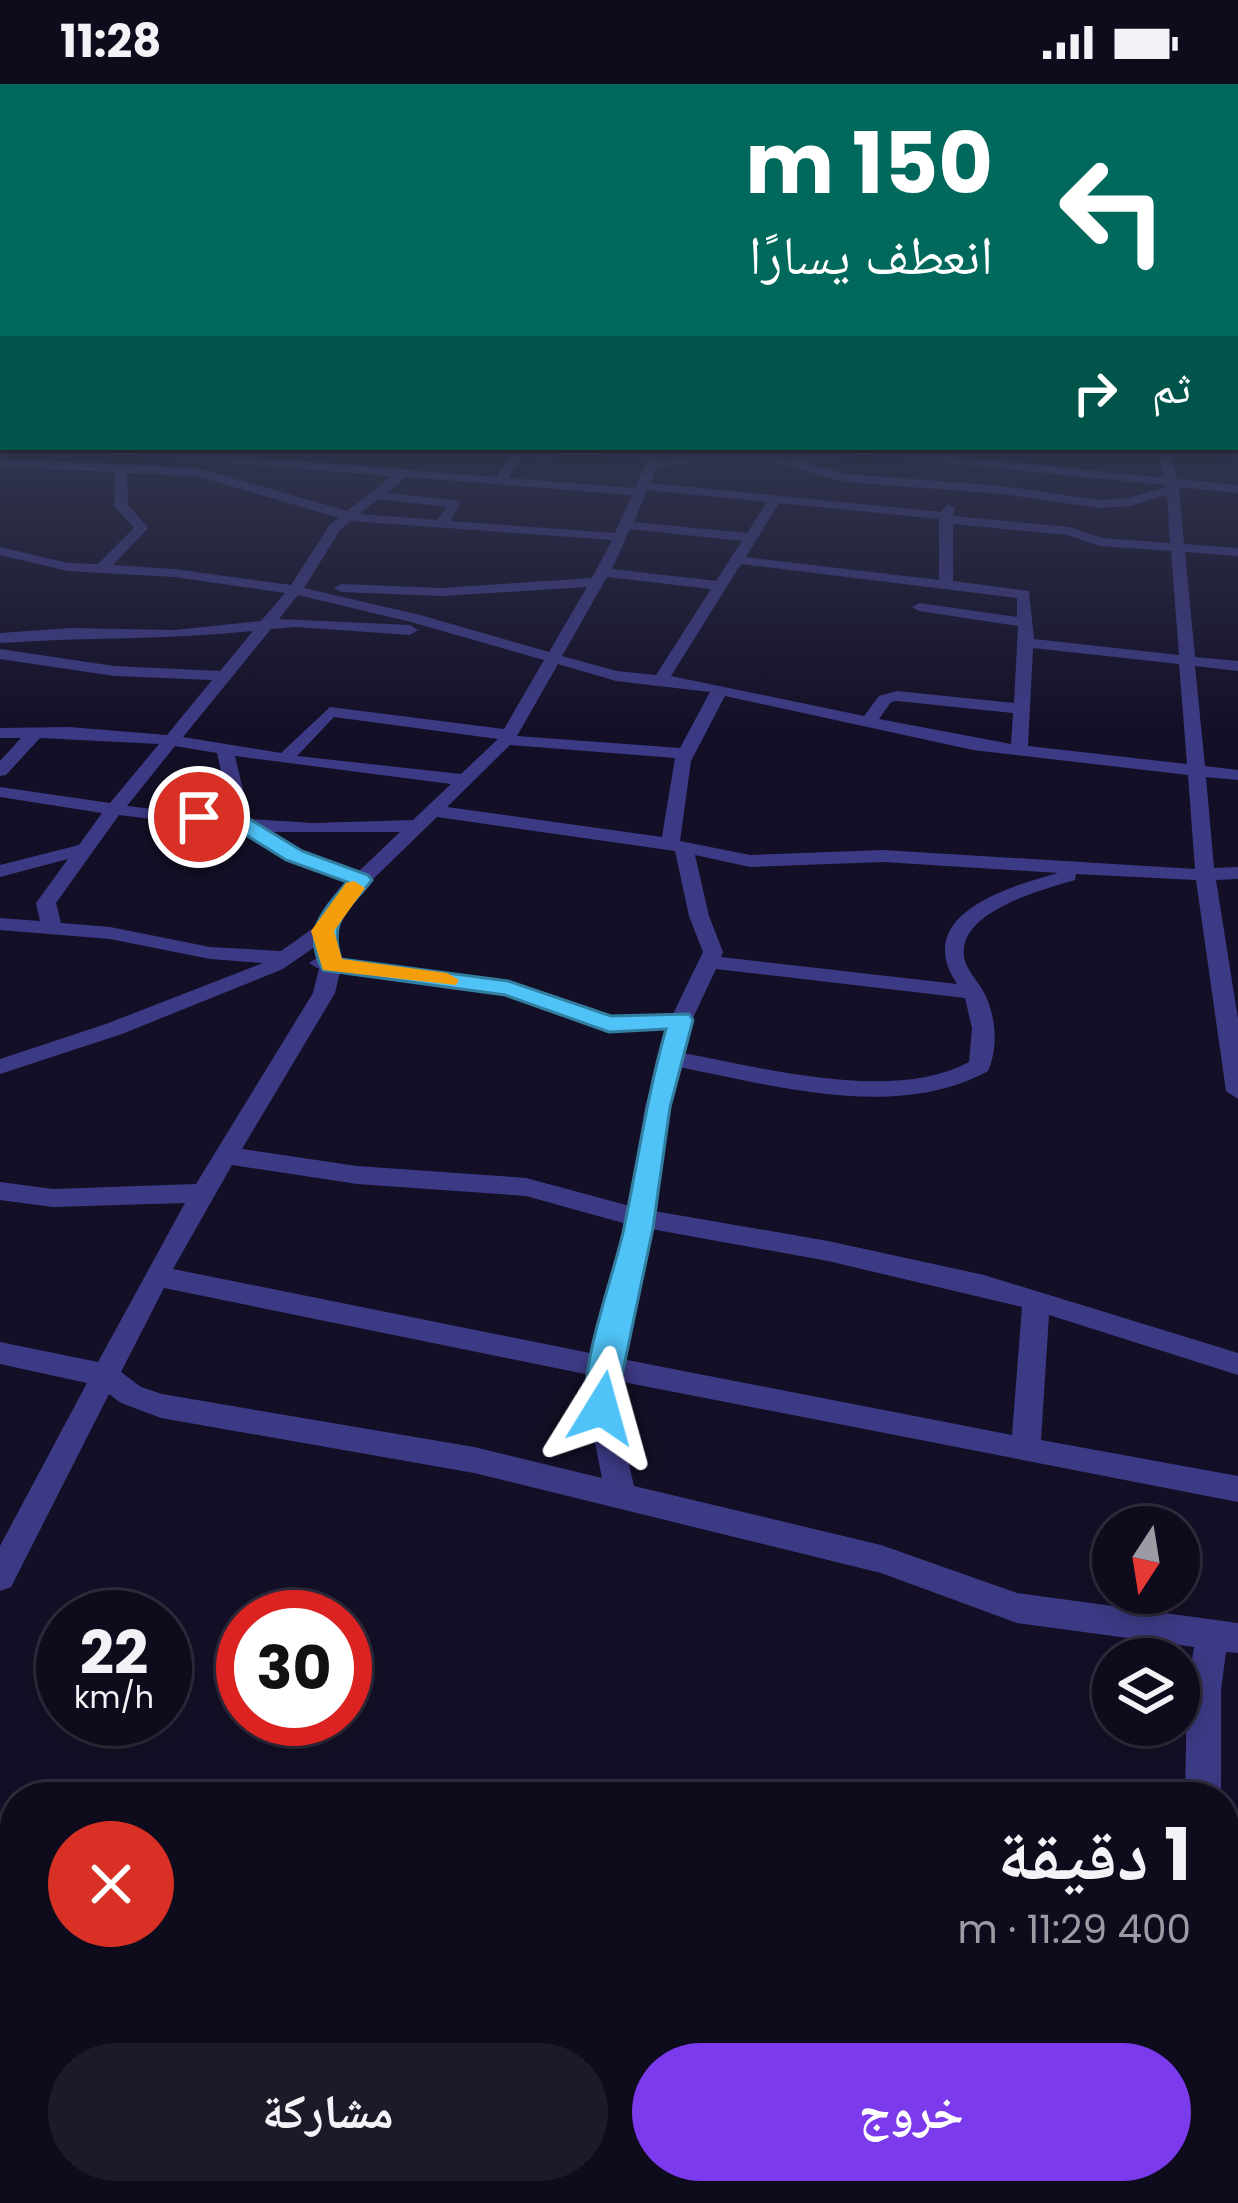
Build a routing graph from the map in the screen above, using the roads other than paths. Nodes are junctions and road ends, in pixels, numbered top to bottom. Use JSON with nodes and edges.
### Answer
{"nodes":[{"id":1,"x":136,"y":533,"type":"edge"},
{"id":2,"x":334,"y":533,"type":"edge"},
{"id":3,"x":622,"y":533,"type":"edge"},
{"id":4,"x":658,"y":533,"type":"edge"},
{"id":5,"x":755,"y":533,"type":"edge"},
{"id":6,"x":948,"y":533,"type":"edge"},
{"id":7,"x":1074,"y":533,"type":"edge"},
{"id":8,"x":1174,"y":533,"type":"edge"},
{"id":9,"x":752,"y":538,"type":"junction"},
{"id":10,"x":1174,"y":547,"type":"junction"},
{"id":11,"x":0,"y":551,"type":"edge"},
{"id":12,"x":1238,"y":552,"type":"edge"},
{"id":13,"x":739,"y":560,"type":"junction"},
{"id":14,"x":102,"y":569,"type":"junction"},
{"id":15,"x":600,"y":577,"type":"junction"},
{"id":16,"x":946,"y":582,"type":"junction"},
{"id":17,"x":720,"y":586,"type":"junction"},
{"id":18,"x":296,"y":588,"type":"junction"},
{"id":19,"x":920,"y":607,"type":"dead end"},
{"id":20,"x":266,"y":623,"type":"junction"},
{"id":21,"x":1026,"y":623,"type":"junction"},
{"id":22,"x":0,"y":638,"type":"edge"},
{"id":23,"x":486,"y":640,"type":"junction"},
{"id":24,"x":1026,"y":643,"type":"junction"},
{"id":25,"x":0,"y":654,"type":"edge"},
{"id":26,"x":1186,"y":660,"type":"junction"},
{"id":27,"x":551,"y":661,"type":"junction"},
{"id":28,"x":1238,"y":666,"type":"edge"},
{"id":29,"x":220,"y":676,"type":"junction"},
{"id":30,"x":661,"y":680,"type":"junction"},
{"id":31,"x":720,"y":689,"type":"junction"},
{"id":32,"x":1020,"y":710,"type":"junction"},
{"id":33,"x":868,"y":723,"type":"junction"},
{"id":34,"x":0,"y":734,"type":"edge"},
{"id":35,"x":34,"y":734,"type":"junction"},
{"id":36,"x":507,"y":738,"type":"junction"},
{"id":37,"x":169,"y":740,"type":"junction"},
{"id":38,"x":225,"y":749,"type":"junction"},
{"id":39,"x":1019,"y":752,"type":"junction"},
{"id":40,"x":684,"y":754,"type":"junction"},
{"id":41,"x":285,"y":759,"type":"junction"},
{"id":42,"x":0,"y":771,"type":"edge"},
{"id":43,"x":1198,"y":771,"type":"junction"},
{"id":44,"x":1238,"y":776,"type":"edge"},
{"id":45,"x":467,"y":780,"type":"junction"},
{"id":46,"x":0,"y":792,"type":"edge"},
{"id":47,"x":116,"y":807,"type":"junction"},
{"id":48,"x":433,"y":811,"type":"junction"},
{"id":49,"x":241,"y":822,"type":"junction"},
{"id":50,"x":416,"y":825,"type":"junction"},
{"id":51,"x":677,"y":847,"type":"junction"},
{"id":52,"x":84,"y":849,"type":"junction"},
{"id":53,"x":1094,"y":870,"type":"junction"},
{"id":54,"x":0,"y":871,"type":"edge"},
{"id":55,"x":1238,"y":873,"type":"edge"},
{"id":56,"x":1205,"y":874,"type":"junction"},
{"id":57,"x":361,"y":880,"type":"junction"},
{"id":58,"x":0,"y":924,"type":"edge"},
{"id":59,"x":52,"y":928,"type":"junction"},
{"id":60,"x":322,"y":931,"type":"junction"},
{"id":61,"x":287,"y":958,"type":"junction"},
{"id":62,"x":710,"y":962,"type":"junction"},
{"id":63,"x":331,"y":965,"type":"junction"},
{"id":64,"x":973,"y":992,"type":"junction"},
{"id":65,"x":681,"y":1020,"type":"junction"},
{"id":66,"x":670,"y":1058,"type":"junction"},
{"id":67,"x":0,"y":1067,"type":"edge"},
{"id":68,"x":1238,"y":1091,"type":"edge"},
{"id":69,"x":229,"y":1156,"type":"junction"},
{"id":70,"x":0,"y":1191,"type":"edge"},
{"id":71,"x":205,"y":1192,"type":"junction"},
{"id":72,"x":640,"y":1219,"type":"junction"},
{"id":73,"x":156,"y":1276,"type":"junction"},
{"id":74,"x":1036,"y":1301,"type":"junction"},
{"id":75,"x":0,"y":1353,"type":"edge"},
{"id":76,"x":607,"y":1364,"type":"junction"},
{"id":77,"x":1238,"y":1364,"type":"edge"},
{"id":78,"x":104,"y":1375,"type":"junction"},
{"id":79,"x":1027,"y":1450,"type":"junction"},
{"id":80,"x":1238,"y":1490,"type":"edge"},
{"id":81,"x":621,"y":1496,"type":"junction"},
{"id":82,"x":0,"y":1576,"type":"edge"},
{"id":83,"x":1225,"y":1636,"type":"edge"},
{"id":84,"x":1203,"y":1782,"type":"edge"}],
"edges":[{"from":1,"to":14,"type":"street"},
{"from":2,"to":18,"type":"street"},
{"from":3,"to":15,"type":"street"},
{"from":4,"to":9,"type":"street"},
{"from":5,"to":9,"type":"street"},
{"from":6,"to":16,"type":"street"},
{"from":7,"to":10,"type":"street"},
{"from":8,"to":10,"type":"street"},
{"from":9,"to":13,"type":"street"},
{"from":10,"to":12,"type":"street"},
{"from":10,"to":26,"type":"street"},
{"from":11,"to":14,"type":"street"},
{"from":13,"to":16,"type":"street"},
{"from":13,"to":17,"type":"street"},
{"from":14,"to":18,"type":"street"},
{"from":15,"to":17,"type":"street"},
{"from":15,"to":18,"type":"street"},
{"from":15,"to":27,"type":"street"},
{"from":16,"to":21,"type":"street"},
{"from":17,"to":30,"type":"street"},
{"from":18,"to":20,"type":"street"},
{"from":18,"to":23,"type":"street"},
{"from":19,"to":21,"type":"street"},
{"from":20,"to":22,"type":"street"},
{"from":20,"to":23,"type":"street"},
{"from":20,"to":29,"type":"street"},
{"from":21,"to":24,"type":"street"},
{"from":23,"to":27,"type":"street"},
{"from":24,"to":26,"type":"street"},
{"from":24,"to":32,"type":"street"},
{"from":25,"to":29,"type":"street"},
{"from":26,"to":28,"type":"street"},
{"from":26,"to":43,"type":"street"},
{"from":27,"to":30,"type":"street"},
{"from":27,"to":36,"type":"street"},
{"from":29,"to":37,"type":"street"},
{"from":30,"to":31,"type":"street"},
{"from":31,"to":33,"type":"street"},
{"from":31,"to":40,"type":"street"},
{"from":32,"to":33,"type":"street"},
{"from":32,"to":39,"type":"street"},
{"from":33,"to":39,"type":"street"},
{"from":34,"to":35,"type":"street"},
{"from":35,"to":37,"type":"street"},
{"from":35,"to":42,"type":"street"},
{"from":36,"to":40,"type":"street"},
{"from":36,"to":41,"type":"street"},
{"from":36,"to":45,"type":"street"},
{"from":37,"to":38,"type":"street"},
{"from":37,"to":47,"type":"street"},
{"from":38,"to":41,"type":"street"},
{"from":38,"to":49,"type":"street"},
{"from":39,"to":43,"type":"street"},
{"from":40,"to":51,"type":"street"},
{"from":41,"to":45,"type":"street"},
{"from":43,"to":44,"type":"street"},
{"from":43,"to":56,"type":"street"},
{"from":45,"to":48,"type":"street"},
{"from":46,"to":47,"type":"street"},
{"from":47,"to":49,"type":"street"},
{"from":47,"to":52,"type":"street"},
{"from":48,"to":50,"type":"street"},
{"from":48,"to":51,"type":"street"},
{"from":49,"to":50,"type":"street"},
{"from":49,"to":57,"type":"street"},
{"from":50,"to":57,"type":"street"},
{"from":51,"to":53,"type":"street"},
{"from":51,"to":62,"type":"street"},
{"from":52,"to":54,"type":"street"},
{"from":52,"to":59,"type":"street"},
{"from":53,"to":56,"type":"street"},
{"from":53,"to":64,"type":"street"},
{"from":55,"to":56,"type":"street"},
{"from":56,"to":68,"type":"street"},
{"from":57,"to":60,"type":"street"},
{"from":58,"to":59,"type":"street"},
{"from":59,"to":61,"type":"street"},
{"from":60,"to":61,"type":"street"},
{"from":60,"to":63,"type":"street"},
{"from":61,"to":63,"type":"street"},
{"from":61,"to":67,"type":"street"},
{"from":62,"to":64,"type":"street"},
{"from":62,"to":65,"type":"street"},
{"from":63,"to":65,"type":"street"},
{"from":63,"to":69,"type":"street"},
{"from":64,"to":66,"type":"street"},
{"from":65,"to":66,"type":"street"},
{"from":66,"to":72,"type":"street"},
{"from":69,"to":71,"type":"street"},
{"from":69,"to":72,"type":"street"},
{"from":70,"to":71,"type":"street"},
{"from":71,"to":73,"type":"street"},
{"from":72,"to":74,"type":"street"},
{"from":72,"to":76,"type":"street"},
{"from":73,"to":76,"type":"street"},
{"from":73,"to":78,"type":"street"},
{"from":74,"to":77,"type":"street"},
{"from":74,"to":79,"type":"street"},
{"from":75,"to":78,"type":"street"},
{"from":76,"to":79,"type":"street"},
{"from":76,"to":81,"type":"street"},
{"from":78,"to":81,"type":"street"},
{"from":78,"to":82,"type":"street"},
{"from":79,"to":80,"type":"street"},
{"from":81,"to":83,"type":"street"},
{"from":83,"to":84,"type":"street"}]}
